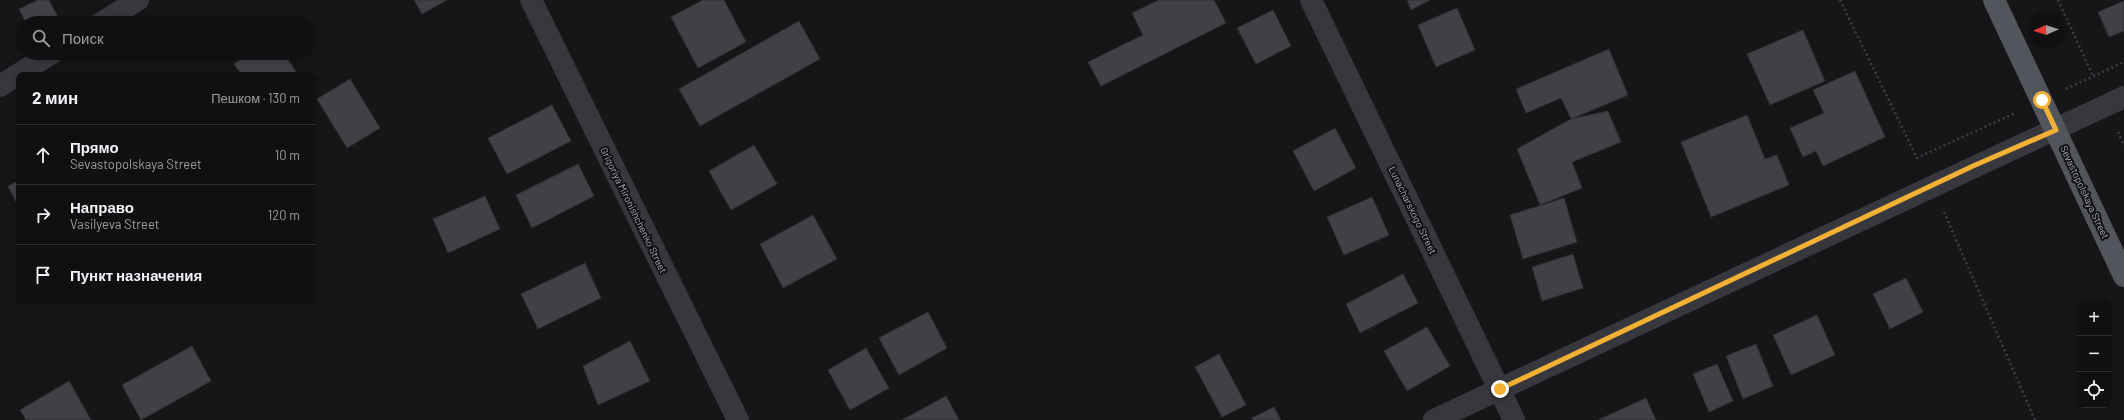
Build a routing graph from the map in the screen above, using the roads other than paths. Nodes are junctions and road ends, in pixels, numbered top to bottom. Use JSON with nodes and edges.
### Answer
{"nodes":[{"id":1,"x":138,"y":0,"type":"edge"},
{"id":2,"x":531,"y":0,"type":"edge"},
{"id":3,"x":1311,"y":0,"type":"edge"},
{"id":4,"x":1994,"y":0,"type":"edge"},
{"id":5,"x":112,"y":16,"type":"edge"},
{"id":6,"x":41,"y":60,"type":"edge"},
{"id":7,"x":22,"y":72,"type":"edge"},
{"id":8,"x":16,"y":76,"type":"edge"},
{"id":9,"x":0,"y":86,"type":"edge"},
{"id":10,"x":2115,"y":102,"type":"edge"},
{"id":11,"x":2056,"y":130,"type":"junction"},
{"id":12,"x":2124,"y":276,"type":"edge"},
{"id":13,"x":1500,"y":389,"type":"junction"},
{"id":14,"x":738,"y":420,"type":"edge"},
{"id":15,"x":1434,"y":420,"type":"edge"},
{"id":16,"x":1514,"y":420,"type":"edge"}],
"edges":[{"from":1,"to":5,"type":"street"},
{"from":2,"to":14,"type":"street","name":"Grigoriya Mironishchenko Street"},
{"from":3,"to":13,"type":"street","name":"Lunacharskogo Street"},
{"from":4,"to":11,"type":"main road","name":"Sevastopolskaya Street"},
{"from":6,"to":7,"type":"street"},
{"from":8,"to":9,"type":"street"},
{"from":10,"to":11,"type":"street"},
{"from":11,"to":12,"type":"main road","name":"Sevastopolskaya Street"},
{"from":11,"to":13,"type":"street"},
{"from":13,"to":15,"type":"street"},
{"from":13,"to":16,"type":"street","name":"Lunacharskogo Street"}]}
